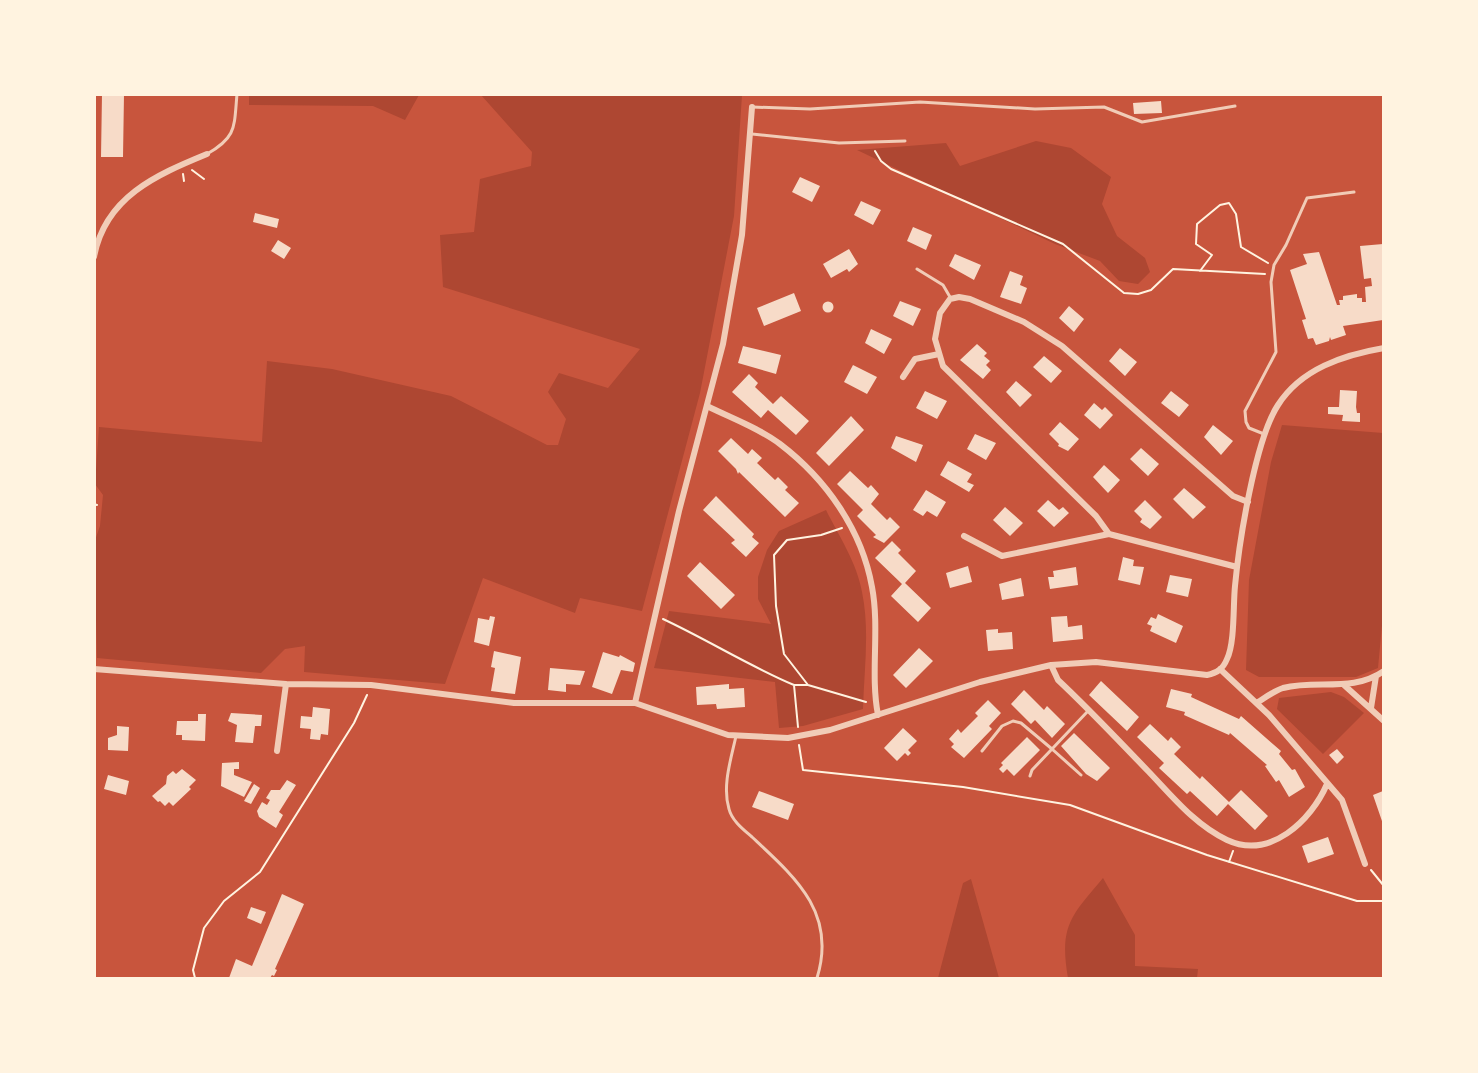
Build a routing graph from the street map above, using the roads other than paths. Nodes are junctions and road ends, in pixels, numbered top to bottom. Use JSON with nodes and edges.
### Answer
{"nodes":[{"id":1,"x":237,"y":94,"type":"edge"},
{"id":2,"x":1234,"y":106,"type":"dead end"},
{"id":3,"x":752,"y":107,"type":"joint"},
{"id":4,"x":750,"y":134,"type":"junction"},
{"id":5,"x":905,"y":141,"type":"dead end"},
{"id":6,"x":207,"y":154,"type":"joint"},
{"id":7,"x":1354,"y":192,"type":"dead end"},
{"id":8,"x":94,"y":257,"type":"edge"},
{"id":9,"x":917,"y":269,"type":"dead end"},
{"id":10,"x":950,"y":299,"type":"junction"},
{"id":11,"x":1383,"y":348,"type":"edge"},
{"id":12,"x":939,"y":354,"type":"junction"},
{"id":13,"x":903,"y":377,"type":"dead end"},
{"id":14,"x":707,"y":406,"type":"junction"},
{"id":15,"x":1265,"y":434,"type":"junction"},
{"id":16,"x":1248,"y":502,"type":"junction"},
{"id":17,"x":1108,"y":534,"type":"junction"},
{"id":18,"x":964,"y":536,"type":"dead end"},
{"id":19,"x":1237,"y":567,"type":"junction"},
{"id":20,"x":1051,"y":665,"type":"junction"},
{"id":21,"x":94,"y":669,"type":"edge"},
{"id":22,"x":1220,"y":669,"type":"junction"},
{"id":23,"x":1383,"y":670,"type":"edge"},
{"id":24,"x":1376,"y":676,"type":"junction"},
{"id":25,"x":286,"y":684,"type":"junction"},
{"id":26,"x":1344,"y":685,"type":"junction"},
{"id":27,"x":1258,"y":702,"type":"junction"},
{"id":28,"x":635,"y":704,"type":"junction"},
{"id":29,"x":1371,"y":708,"type":"junction"},
{"id":30,"x":1089,"y":709,"type":"junction"},
{"id":31,"x":878,"y":715,"type":"junction"},
{"id":32,"x":1383,"y":721,"type":"edge"},
{"id":33,"x":736,"y":736,"type":"junction"},
{"id":34,"x":1052,"y":749,"type":"junction"},
{"id":35,"x":277,"y":751,"type":"dead end"},
{"id":36,"x":982,"y":751,"type":"dead end"},
{"id":37,"x":1081,"y":775,"type":"dead end"},
{"id":38,"x":1030,"y":776,"type":"dead end"},
{"id":39,"x":1327,"y":784,"type":"junction"},
{"id":40,"x":1365,"y":864,"type":"road end"},
{"id":41,"x":817,"y":978,"type":"edge"}],
"edges":[{"from":1,"to":6,"type":"lane"},
{"from":2,"to":3,"type":"lane"},
{"from":3,"to":4,"type":"street"},
{"from":4,"to":5,"type":"lane"},
{"from":4,"to":14,"type":"street"},
{"from":6,"to":8,"type":"street"},
{"from":7,"to":15,"type":"lane"},
{"from":9,"to":10,"type":"lane"},
{"from":10,"to":12,"type":"street"},
{"from":10,"to":16,"type":"street"},
{"from":11,"to":15,"type":"street"},
{"from":12,"to":13,"type":"street"},
{"from":12,"to":17,"type":"street"},
{"from":14,"to":28,"type":"street"},
{"from":14,"to":31,"type":"street"},
{"from":15,"to":16,"type":"street"},
{"from":16,"to":19,"type":"street"},
{"from":17,"to":18,"type":"street"},
{"from":17,"to":19,"type":"street"},
{"from":19,"to":22,"type":"street"},
{"from":20,"to":22,"type":"street"},
{"from":20,"to":30,"type":"street"},
{"from":20,"to":31,"type":"street"},
{"from":21,"to":25,"type":"street"},
{"from":22,"to":27,"type":"street"},
{"from":23,"to":24,"type":"street"},
{"from":24,"to":26,"type":"street"},
{"from":24,"to":29,"type":"street"},
{"from":25,"to":28,"type":"street"},
{"from":25,"to":35,"type":"street"},
{"from":26,"to":27,"type":"street"},
{"from":26,"to":29,"type":"street"},
{"from":27,"to":39,"type":"street"},
{"from":28,"to":33,"type":"street"},
{"from":29,"to":32,"type":"street"},
{"from":30,"to":34,"type":"lane"},
{"from":30,"to":39,"type":"street"},
{"from":31,"to":33,"type":"street"},
{"from":33,"to":41,"type":"lane"},
{"from":34,"to":36,"type":"lane"},
{"from":34,"to":37,"type":"lane"},
{"from":34,"to":38,"type":"lane"},
{"from":39,"to":40,"type":"street"}]}
